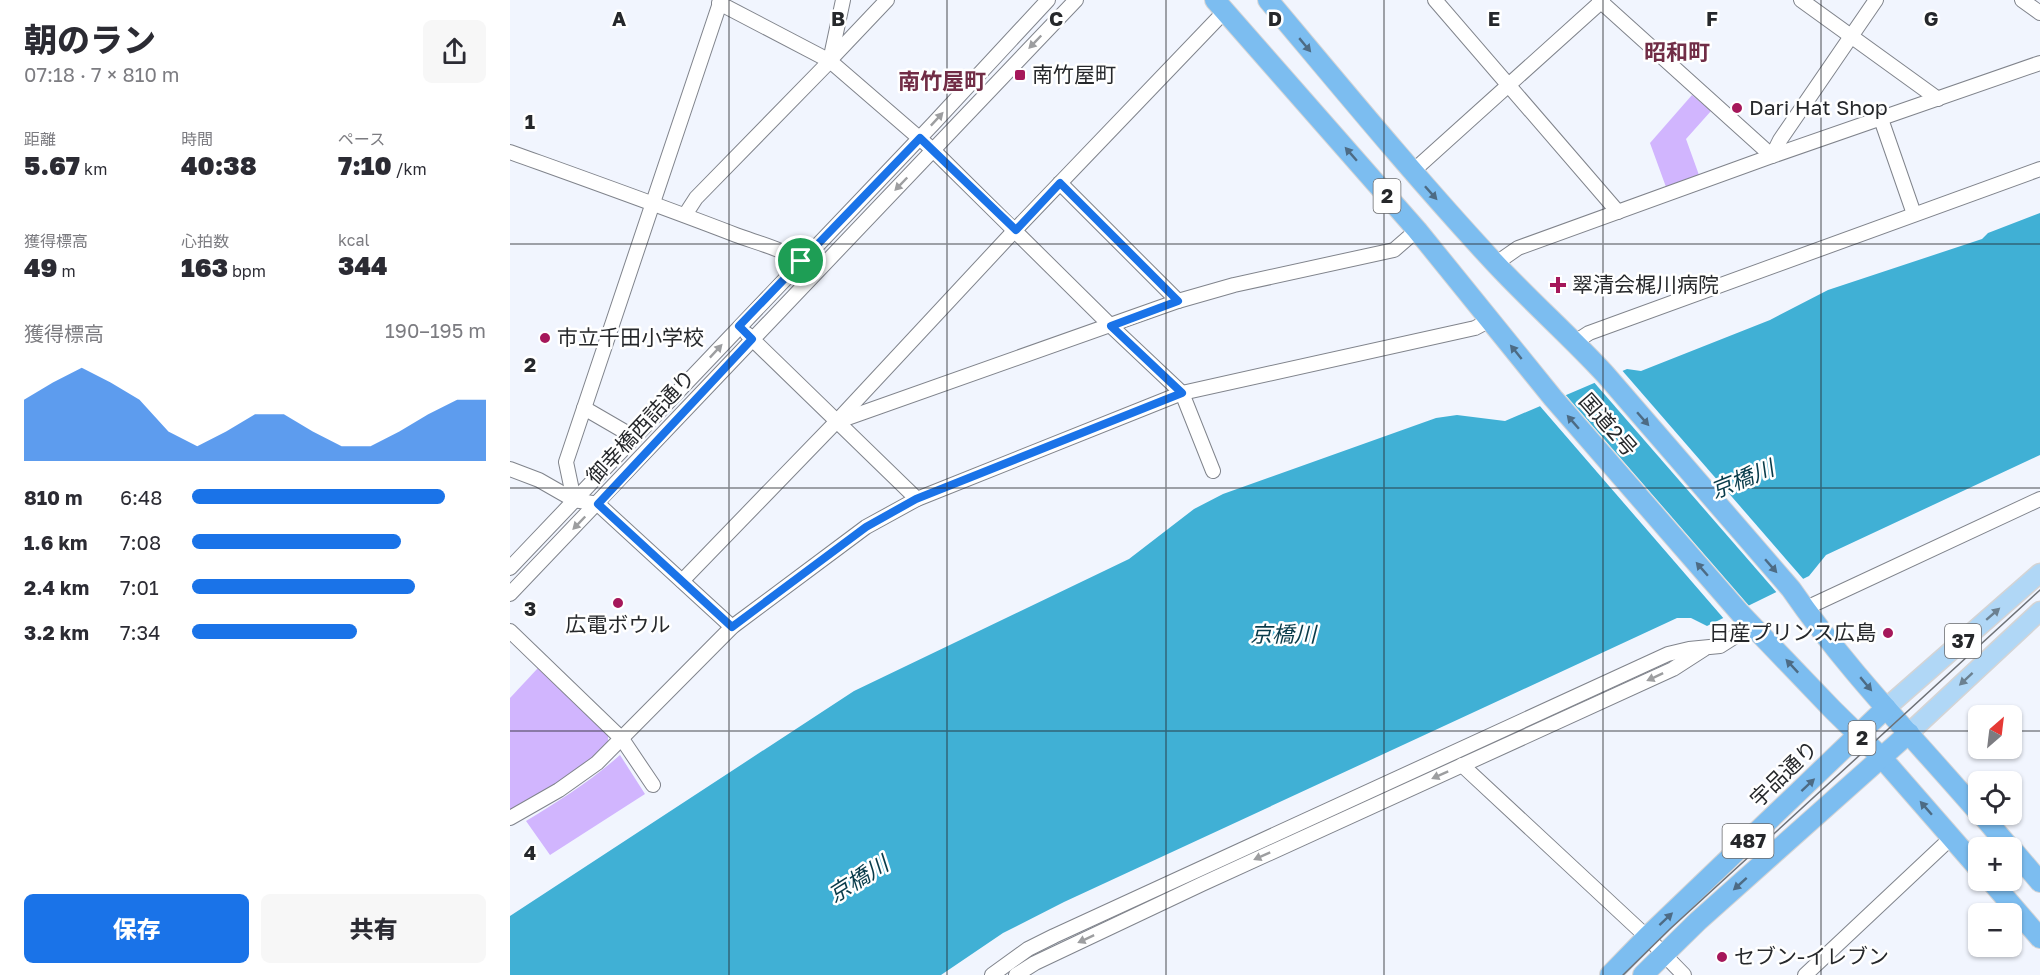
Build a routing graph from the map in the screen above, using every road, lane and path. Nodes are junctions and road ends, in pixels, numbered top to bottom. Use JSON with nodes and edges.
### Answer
{"nodes":[{"id":1,"x":843,"y":0,"type":"edge"},
{"id":2,"x":888,"y":0,"type":"edge"},
{"id":3,"x":1048,"y":0,"type":"edge"},
{"id":4,"x":1076,"y":0,"type":"edge"},
{"id":5,"x":1268,"y":0,"type":"edge"},
{"id":6,"x":1435,"y":0,"type":"edge"},
{"id":7,"x":1801,"y":0,"type":"edge"},
{"id":8,"x":1876,"y":0,"type":"edge"},
{"id":9,"x":2022,"y":0,"type":"edge"},
{"id":10,"x":1601,"y":1,"type":"edge"},
{"id":11,"x":720,"y":2,"type":"edge"},
{"id":12,"x":1220,"y":6,"type":"edge"},
{"id":13,"x":2040,"y":13,"type":"edge"},
{"id":14,"x":1851,"y":36,"type":"junction"},
{"id":15,"x":830,"y":61,"type":"junction"},
{"id":16,"x":2040,"y":63,"type":"edge"},
{"id":17,"x":1509,"y":86,"type":"junction"},
{"id":18,"x":1938,"y":99,"type":"junction"},
{"id":19,"x":1881,"y":119,"type":"junction"},
{"id":20,"x":920,"y":138,"type":"junction"},
{"id":21,"x":933,"y":150,"type":"junction"},
{"id":22,"x":510,"y":152,"type":"edge"},
{"id":23,"x":1772,"y":156,"type":"junction"},
{"id":24,"x":2040,"y":170,"type":"edge"},
{"id":25,"x":1412,"y":172,"type":"junction"},
{"id":26,"x":1060,"y":183,"type":"junction"},
{"id":27,"x":652,"y":203,"type":"junction"},
{"id":28,"x":1618,"y":212,"type":"junction"},
{"id":29,"x":1914,"y":214,"type":"junction"},
{"id":30,"x":685,"y":215,"type":"junction"},
{"id":31,"x":1016,"y":230,"type":"junction"},
{"id":32,"x":1417,"y":230,"type":"junction"},
{"id":33,"x":801,"y":261,"type":"junction"},
{"id":34,"x":1495,"y":264,"type":"junction"},
{"id":35,"x":815,"y":274,"type":"junction"},
{"id":36,"x":1178,"y":301,"type":"junction"},
{"id":37,"x":1490,"y":320,"type":"junction"},
{"id":38,"x":739,"y":326,"type":"junction"},
{"id":39,"x":1111,"y":326,"type":"junction"},
{"id":40,"x":752,"y":339,"type":"junction"},
{"id":41,"x":1575,"y":342,"type":"junction"},
{"id":42,"x":1182,"y":393,"type":"junction"},
{"id":43,"x":584,"y":408,"type":"junction"},
{"id":44,"x":837,"y":421,"type":"junction"},
{"id":45,"x":634,"y":437,"type":"junction"},
{"id":46,"x":510,"y":469,"type":"edge"},
{"id":47,"x":1213,"y":471,"type":"dead end"},
{"id":48,"x":916,"y":499,"type":"junction"},
{"id":49,"x":2040,"y":499,"type":"edge"},
{"id":50,"x":574,"y":500,"type":"junction"},
{"id":51,"x":598,"y":504,"type":"junction"},
{"id":52,"x":510,"y":568,"type":"edge"},
{"id":53,"x":2040,"y":573,"type":"edge"},
{"id":54,"x":682,"y":581,"type":"junction"},
{"id":55,"x":510,"y":594,"type":"edge"},
{"id":56,"x":1804,"y":609,"type":"junction"},
{"id":57,"x":2040,"y":611,"type":"edge"},
{"id":58,"x":1747,"y":619,"type":"junction"},
{"id":59,"x":732,"y":627,"type":"junction"},
{"id":60,"x":510,"y":631,"type":"edge"},
{"id":61,"x":1706,"y":648,"type":"junction"},
{"id":62,"x":1886,"y":708,"type":"junction"},
{"id":63,"x":1909,"y":733,"type":"junction"},
{"id":64,"x":1859,"y":736,"type":"junction"},
{"id":65,"x":622,"y":739,"type":"junction"},
{"id":66,"x":1882,"y":758,"type":"junction"},
{"id":67,"x":1462,"y":765,"type":"junction"},
{"id":68,"x":653,"y":785,"type":"dead end"},
{"id":69,"x":1968,"y":799,"type":"edge"},
{"id":70,"x":510,"y":818,"type":"edge"},
{"id":71,"x":1991,"y":825,"type":"edge"},
{"id":72,"x":1952,"y":837,"type":"junction"},
{"id":73,"x":2001,"y":837,"type":"edge"},
{"id":74,"x":1968,"y":856,"type":"edge"},
{"id":75,"x":2022,"y":861,"type":"edge"},
{"id":76,"x":2040,"y":882,"type":"edge"},
{"id":77,"x":1999,"y":891,"type":"edge"},
{"id":78,"x":1647,"y":937,"type":"junction"},
{"id":79,"x":2040,"y":938,"type":"edge"},
{"id":80,"x":1665,"y":953,"type":"junction"},
{"id":81,"x":994,"y":974,"type":"edge"},
{"id":82,"x":1808,"y":974,"type":"edge"},
{"id":83,"x":1016,"y":975,"type":"edge"},
{"id":84,"x":1610,"y":975,"type":"edge"},
{"id":85,"x":1643,"y":975,"type":"edge"},
{"id":86,"x":1684,"y":975,"type":"edge"}],
"edges":[{"from":1,"to":15,"type":"street"},
{"from":2,"to":15,"type":"street"},
{"from":20,"to":3,"type":"street","name":"御幸橋西詰通り","one_way":true},
{"from":4,"to":21,"type":"street","name":"御幸橋西詰通り","one_way":true},
{"from":5,"to":25,"type":"highway","name":"国道2号","number":"2","one_way":true},
{"from":6,"to":17,"type":"street"},
{"from":7,"to":14,"type":"street"},
{"from":8,"to":14,"type":"street"},
{"from":9,"to":13,"type":"street"},
{"from":10,"to":17,"type":"street"},
{"from":10,"to":23,"type":"street"},
{"from":11,"to":15,"type":"street"},
{"from":11,"to":27,"type":"street"},
{"from":12,"to":26,"type":"street"},
{"from":32,"to":12,"type":"highway","name":"国道2号","number":"2","one_way":true},
{"from":14,"to":18,"type":"street"},
{"from":14,"to":23,"type":"street"},
{"from":15,"to":20,"type":"street"},
{"from":15,"to":30,"type":"street"},
{"from":16,"to":18,"type":"street"},
{"from":17,"to":25,"type":"street"},
{"from":17,"to":28,"type":"street"},
{"from":18,"to":19,"type":"street"},
{"from":19,"to":23,"type":"street"},
{"from":19,"to":29,"type":"street"},
{"from":20,"to":21,"type":"street"},
{"from":20,"to":33,"type":"street","name":"御幸橋西詰通り"},
{"from":21,"to":31,"type":"street"},
{"from":21,"to":35,"type":"street","name":"御幸橋西詰通り","one_way":true},
{"from":22,"to":27,"type":"street"},
{"from":23,"to":28,"type":"street"},
{"from":24,"to":29,"type":"street"},
{"from":25,"to":34,"type":"highway","name":"国道2号","number":"2","one_way":true},
{"from":26,"to":31,"type":"street"},
{"from":26,"to":36,"type":"street"},
{"from":27,"to":30,"type":"street"},
{"from":27,"to":43,"type":"street"},
{"from":28,"to":34,"type":"street"},
{"from":29,"to":41,"type":"street"},
{"from":30,"to":33,"type":"street"},
{"from":31,"to":39,"type":"street"},
{"from":31,"to":44,"type":"street"},
{"from":32,"to":36,"type":"street"},
{"from":32,"to":37,"type":"highway","name":"国道2号","number":"2"},
{"from":33,"to":35,"type":"street"},
{"from":33,"to":38,"type":"street","name":"御幸橋西詰通り"},
{"from":34,"to":41,"type":"highway","name":"国道2号","number":"2"},
{"from":35,"to":40,"type":"street","name":"御幸橋西詰通り"},
{"from":36,"to":39,"type":"street"},
{"from":37,"to":42,"type":"street"},
{"from":58,"to":37,"type":"highway","name":"国道2号","number":"2","one_way":true},
{"from":38,"to":40,"type":"street"},
{"from":45,"to":38,"type":"street","name":"御幸橋西詰通り","one_way":true},
{"from":39,"to":42,"type":"street"},
{"from":39,"to":44,"type":"street"},
{"from":40,"to":44,"type":"street"},
{"from":40,"to":51,"type":"street","name":"御幸橋西詰通り"},
{"from":41,"to":56,"type":"highway","name":"国道2号","number":"2","one_way":true},
{"from":42,"to":47,"type":"street"},
{"from":42,"to":48,"type":"street"},
{"from":43,"to":45,"type":"street"},
{"from":43,"to":50,"type":"street"},
{"from":44,"to":48,"type":"street"},
{"from":44,"to":54,"type":"street"},
{"from":45,"to":50,"type":"street","name":"御幸橋西詰通り"},
{"from":46,"to":50,"type":"street"},
{"from":48,"to":59,"type":"street"},
{"from":49,"to":56,"type":"street"},
{"from":50,"to":51,"type":"street"},
{"from":50,"to":52,"type":"street","name":"御幸橋西詰通り"},
{"from":51,"to":54,"type":"street"},
{"from":51,"to":55,"type":"street","name":"御幸橋西詰通り","one_way":true},
{"from":62,"to":53,"type":"main road","number":"37","one_way":true},
{"from":54,"to":59,"type":"street"},
{"from":56,"to":62,"type":"highway","name":"国道2号","number":"2","one_way":true},
{"from":57,"to":63,"type":"main road","number":"37","one_way":true},
{"from":58,"to":61,"type":"street"},
{"from":64,"to":58,"type":"highway","name":"国道2号","number":"2","one_way":true},
{"from":59,"to":65,"type":"street"},
{"from":60,"to":65,"type":"street"},
{"from":61,"to":67,"type":"street","one_way":true},
{"from":61,"to":81,"type":"street"},
{"from":62,"to":63,"type":"highway","name":"国道2号","number":"2"},
{"from":62,"to":64,"type":"highway","name":"宇品通り","number":"487"},
{"from":63,"to":66,"type":"highway","number":"487"},
{"from":63,"to":69,"type":"highway","name":"国道2号","number":"2"},
{"from":64,"to":66,"type":"highway","name":"国道2号","number":"2"},
{"from":78,"to":64,"type":"highway","name":"宇品通り","number":"487","one_way":true},
{"from":65,"to":68,"type":"street"},
{"from":65,"to":70,"type":"street"},
{"from":72,"to":66,"type":"highway","name":"国道2号","number":"2","one_way":true},
{"from":66,"to":80,"type":"highway","number":"487","one_way":true},
{"from":67,"to":78,"type":"street"},
{"from":67,"to":83,"type":"street","one_way":true},
{"from":71,"to":73,"type":"highway","name":"国道2号","number":"2"},
{"from":72,"to":74,"type":"highway","name":"国道2号","number":"2"},
{"from":72,"to":82,"type":"street"},
{"from":75,"to":76,"type":"highway","name":"国道2号","number":"2"},
{"from":77,"to":79,"type":"highway"},
{"from":78,"to":80,"type":"street"},
{"from":78,"to":84,"type":"highway","name":"宇品通り","number":"487"},
{"from":80,"to":85,"type":"highway","number":"487"},
{"from":80,"to":86,"type":"street"}]}
